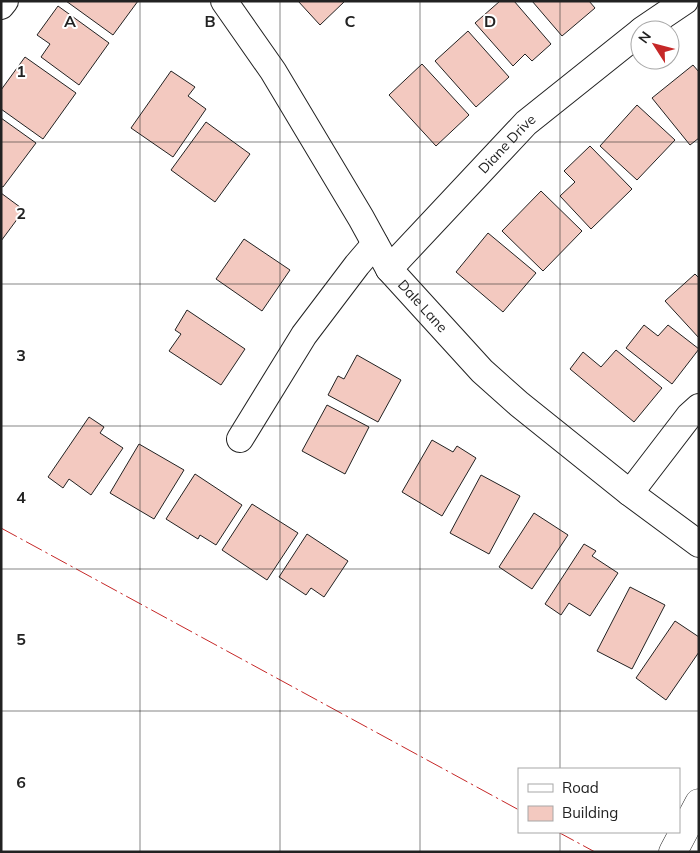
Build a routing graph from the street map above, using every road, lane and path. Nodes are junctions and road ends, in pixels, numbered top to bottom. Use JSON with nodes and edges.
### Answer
{"nodes":[{"id":1,"x":5,"y":1,"type":"edge"},
{"id":2,"x":224,"y":1,"type":"edge"},
{"id":3,"x":685,"y":1,"type":"edge"},
{"id":4,"x":1,"y":6,"type":"edge"},
{"id":5,"x":657,"y":20,"type":"edge"},
{"id":6,"x":630,"y":40,"type":"edge"},
{"id":7,"x":375,"y":244,"type":"junction"},
{"id":8,"x":389,"y":269,"type":"junction"},
{"id":9,"x":699,"y":407,"type":"edge"},
{"id":10,"x":240,"y":439,"type":"dead end"},
{"id":11,"x":630,"y":494,"type":"junction"},
{"id":12,"x":699,"y":544,"type":"edge"},
{"id":13,"x":699,"y":803,"type":"edge"},
{"id":14,"x":673,"y":852,"type":"edge"}],
"edges":[{"from":1,"to":4,"type":"street"},
{"from":2,"to":7,"type":"street","name":"Dale Lane"},
{"from":3,"to":5,"type":"street","name":"Diane Drive"},
{"from":6,"to":8,"type":"street","name":"Diane Drive"},
{"from":7,"to":8,"type":"street","name":"Dale Lane"},
{"from":7,"to":10,"type":"street"},
{"from":8,"to":11,"type":"street","name":"Dale Lane"},
{"from":9,"to":11,"type":"street"},
{"from":11,"to":12,"type":"street","name":"Dale Lane"},
{"from":13,"to":14,"type":"main road"}]}
